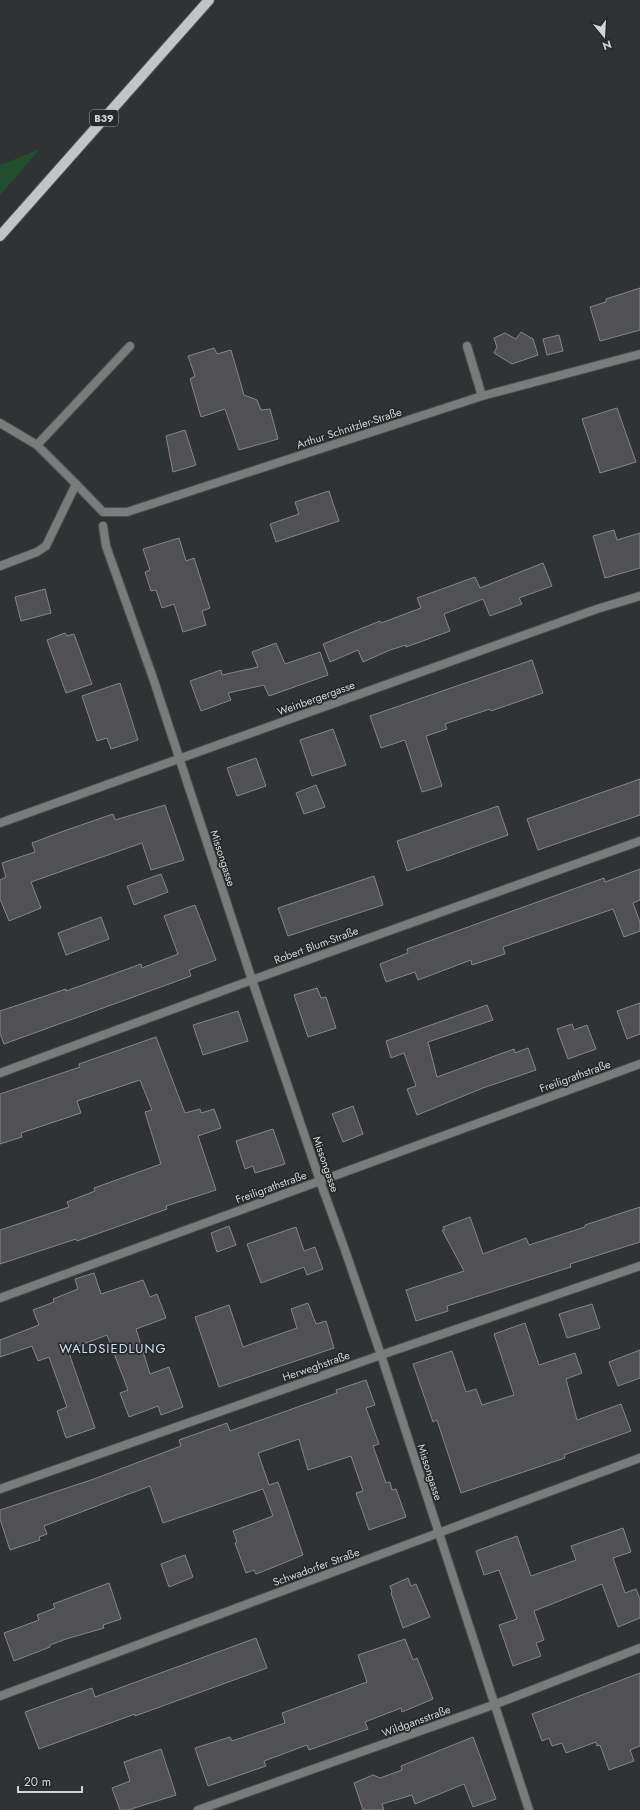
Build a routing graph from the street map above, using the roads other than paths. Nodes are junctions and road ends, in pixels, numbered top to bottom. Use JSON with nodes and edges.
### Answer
{"nodes":[{"id":1,"x":209,"y":0,"type":"edge"},
{"id":2,"x":0,"y":236,"type":"edge"},
{"id":3,"x":130,"y":346,"type":"dead end"},
{"id":4,"x":467,"y":346,"type":"dead end"},
{"id":5,"x":640,"y":354,"type":"edge"},
{"id":6,"x":482,"y":396,"type":"junction"},
{"id":7,"x":0,"y":423,"type":"edge"},
{"id":8,"x":37,"y":445,"type":"junction"},
{"id":9,"x":76,"y":484,"type":"junction"},
{"id":10,"x":103,"y":526,"type":"dead end"},
{"id":11,"x":0,"y":566,"type":"edge"},
{"id":12,"x":640,"y":596,"type":"edge"},
{"id":13,"x":179,"y":758,"type":"junction"},
{"id":14,"x":0,"y":823,"type":"edge"},
{"id":15,"x":640,"y":841,"type":"edge"},
{"id":16,"x":252,"y":980,"type":"junction"},
{"id":17,"x":640,"y":1064,"type":"edge"},
{"id":18,"x":0,"y":1073,"type":"edge"},
{"id":19,"x":320,"y":1181,"type":"junction"},
{"id":20,"x":640,"y":1266,"type":"edge"},
{"id":21,"x":0,"y":1298,"type":"edge"},
{"id":22,"x":381,"y":1355,"type":"junction"},
{"id":23,"x":640,"y":1458,"type":"edge"},
{"id":24,"x":0,"y":1489,"type":"edge"},
{"id":25,"x":438,"y":1533,"type":"junction"},
{"id":26,"x":640,"y":1648,"type":"edge"},
{"id":27,"x":0,"y":1696,"type":"edge"},
{"id":28,"x":496,"y":1704,"type":"junction"},
{"id":29,"x":198,"y":1810,"type":"edge"},
{"id":30,"x":530,"y":1810,"type":"edge"}],
"edges":[{"from":1,"to":2,"type":"main road","number":"B39"},
{"from":3,"to":8,"type":"street"},
{"from":4,"to":6,"type":"street"},
{"from":5,"to":6,"type":"street","name":"Arthur Schnitzler-Straße"},
{"from":6,"to":9,"type":"street","name":"Arthur Schnitzler-Straße"},
{"from":7,"to":8,"type":"street","name":"Arthur Schnitzler-Straße"},
{"from":8,"to":9,"type":"street","name":"Arthur Schnitzler-Straße"},
{"from":9,"to":11,"type":"street"},
{"from":10,"to":13,"type":"street","name":"Missongasse"},
{"from":12,"to":13,"type":"street","name":"Weinbergergasse"},
{"from":13,"to":14,"type":"street","name":"Weinbergergasse"},
{"from":13,"to":16,"type":"street","name":"Missongasse"},
{"from":15,"to":16,"type":"street","name":"Robert Blum-Straße"},
{"from":16,"to":18,"type":"street","name":"Robert Blum-Straße"},
{"from":16,"to":19,"type":"street","name":"Missongasse"},
{"from":17,"to":19,"type":"street","name":"Freiligrathstraße"},
{"from":19,"to":21,"type":"street","name":"Freiligrathstraße"},
{"from":19,"to":22,"type":"street","name":"Missongasse"},
{"from":20,"to":22,"type":"street","name":"Herweghstraße"},
{"from":22,"to":24,"type":"street","name":"Herweghstraße"},
{"from":22,"to":25,"type":"street","name":"Missongasse"},
{"from":23,"to":25,"type":"street","name":"Schwadorfer Straße"},
{"from":25,"to":27,"type":"street","name":"Schwadorfer Straße"},
{"from":25,"to":28,"type":"street","name":"Missongasse"},
{"from":26,"to":28,"type":"street","name":"Wildgansstraße"},
{"from":28,"to":29,"type":"street","name":"Wildgansstraße"},
{"from":28,"to":30,"type":"street","name":"Missongasse"}]}
